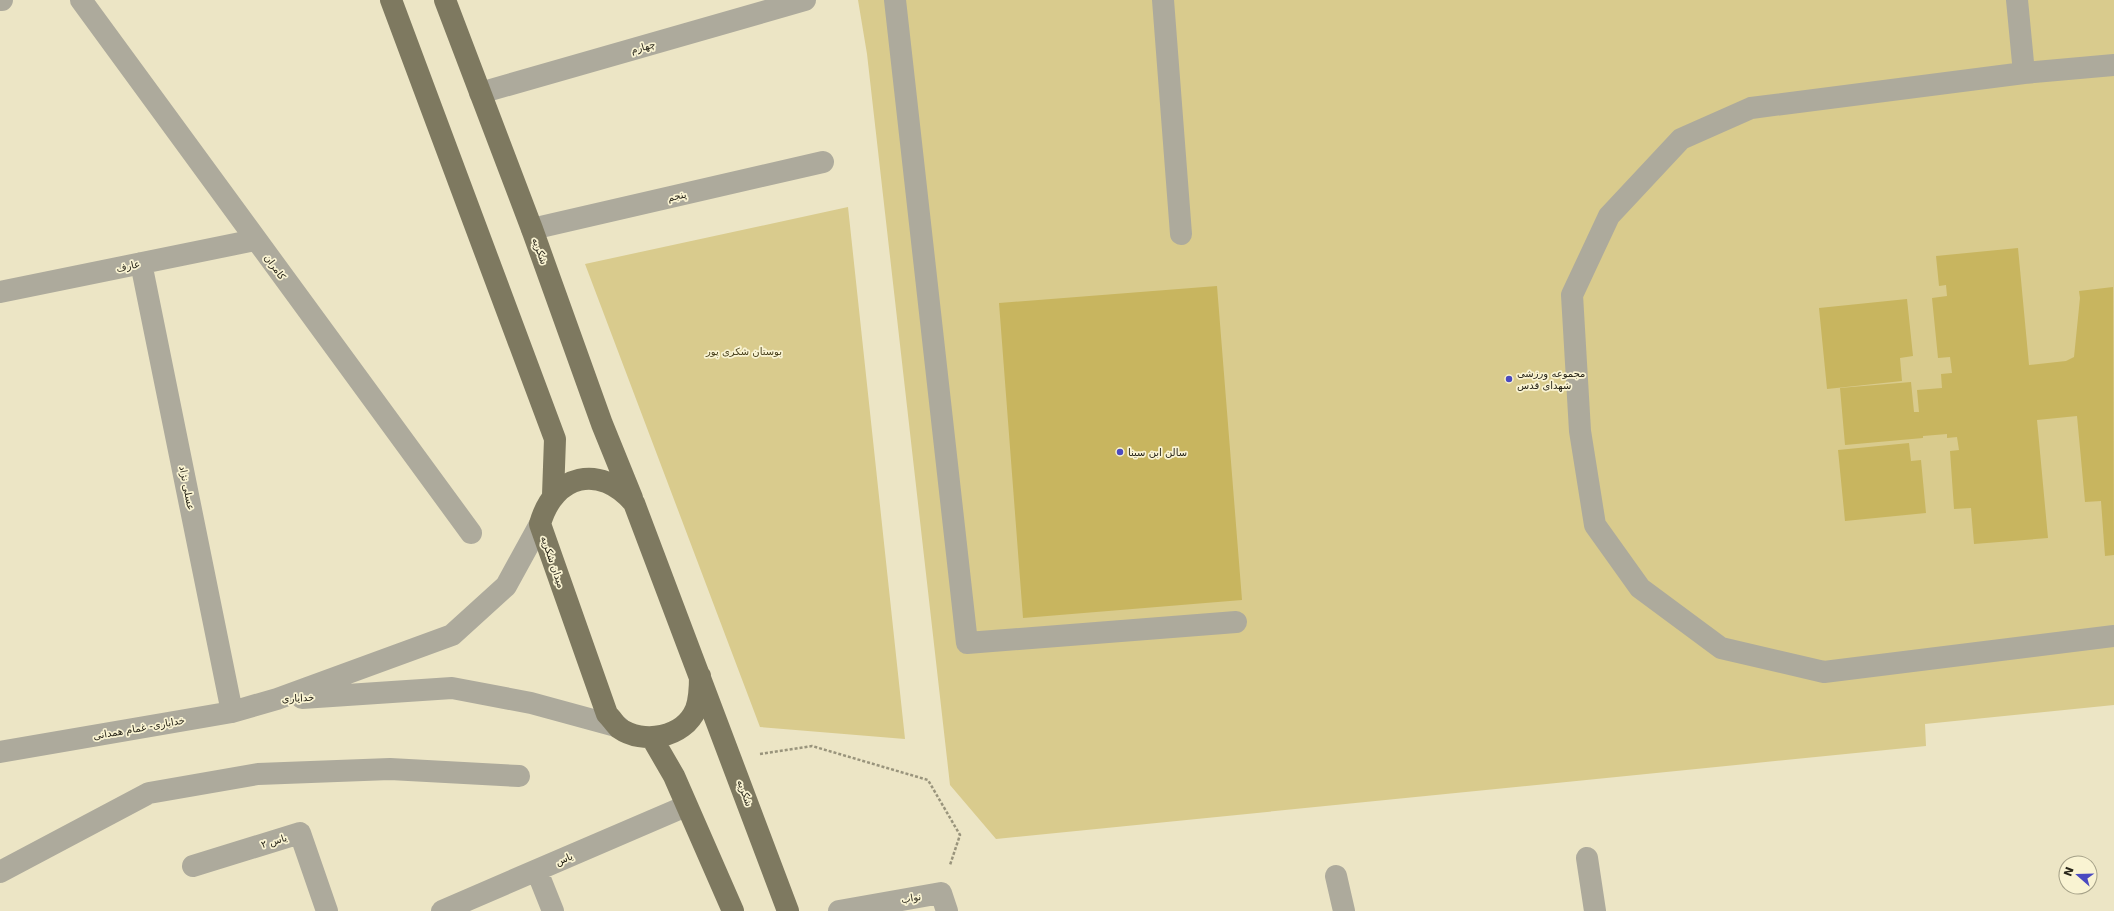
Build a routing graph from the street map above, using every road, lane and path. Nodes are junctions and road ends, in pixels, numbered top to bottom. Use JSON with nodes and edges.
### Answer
{"nodes":[{"id":1,"x":81,"y":0,"type":"edge"},
{"id":2,"x":391,"y":0,"type":"edge"},
{"id":3,"x":445,"y":0,"type":"edge"},
{"id":4,"x":805,"y":0,"type":"edge"},
{"id":5,"x":895,"y":0,"type":"edge"},
{"id":6,"x":1163,"y":0,"type":"edge"},
{"id":7,"x":2017,"y":0,"type":"edge"},
{"id":8,"x":2114,"y":65,"type":"edge"},
{"id":9,"x":2024,"y":73,"type":"junction"},
{"id":10,"x":480,"y":93,"type":"junction"},
{"id":11,"x":822,"y":162,"type":"dead end"},
{"id":12,"x":532,"y":229,"type":"junction"},
{"id":13,"x":1181,"y":234,"type":"dead end"},
{"id":14,"x":255,"y":240,"type":"junction"},
{"id":15,"x":141,"y":264,"type":"junction"},
{"id":16,"x":0,"y":292,"type":"edge"},
{"id":17,"x":553,"y":495,"type":"junction"},
{"id":18,"x":634,"y":503,"type":"junction"},
{"id":19,"x":540,"y":524,"type":"junction"},
{"id":20,"x":471,"y":533,"type":"dead end"},
{"id":21,"x":1236,"y":622,"type":"dead end"},
{"id":22,"x":2114,"y":636,"type":"edge"},
{"id":23,"x":700,"y":676,"type":"junction"},
{"id":24,"x":277,"y":699,"type":"junction"},
{"id":25,"x":232,"y":712,"type":"junction"},
{"id":26,"x":619,"y":727,"type":"junction"},
{"id":27,"x":652,"y":738,"type":"junction"},
{"id":28,"x":0,"y":752,"type":"edge"},
{"id":29,"x":732,"y":758,"type":"junction"},
{"id":30,"x":519,"y":776,"type":"dead end"},
{"id":31,"x":686,"y":806,"type":"junction"},
{"id":32,"x":1587,"y":858,"type":"dead end"},
{"id":33,"x":193,"y":866,"type":"dead end"},
{"id":34,"x":537,"y":871,"type":"junction"},
{"id":35,"x":0,"y":872,"type":"edge"},
{"id":36,"x":1336,"y":876,"type":"dead end"},
{"id":37,"x":944,"y":902,"type":"edge"},
{"id":38,"x":328,"y":911,"type":"edge"},
{"id":39,"x":442,"y":911,"type":"edge"},
{"id":40,"x":552,"y":911,"type":"edge"},
{"id":41,"x":733,"y":911,"type":"edge"},
{"id":42,"x":788,"y":911,"type":"edge"},
{"id":43,"x":839,"y":911,"type":"edge"},
{"id":44,"x":1344,"y":911,"type":"edge"},
{"id":45,"x":1595,"y":911,"type":"edge"}],
"edges":[{"from":1,"to":14,"type":"street","name":"کامران"},
{"from":2,"to":17,"type":"main road"},
{"from":3,"to":10,"type":"main road","name":"شکریه"},
{"from":4,"to":10,"type":"street","name":"چهارم"},
{"from":5,"to":21,"type":"street"},
{"from":6,"to":13,"type":"street"},
{"from":7,"to":9,"type":"street"},
{"from":8,"to":9,"type":"street"},
{"from":9,"to":22,"type":"street"},
{"from":10,"to":12,"type":"main road","name":"شکریه"},
{"from":11,"to":12,"type":"street","name":"پنجم"},
{"from":12,"to":18,"type":"main road","name":"شکریه"},
{"from":14,"to":15,"type":"street","name":"عارف"},
{"from":14,"to":20,"type":"street","name":"کامران"},
{"from":15,"to":16,"type":"street","name":"عارف"},
{"from":15,"to":25,"type":"street","name":"عسلی نژاد"},
{"from":17,"to":18,"type":"main road","name":"میدان شکریه"},
{"from":17,"to":19,"type":"main road","name":"میدان شکریه"},
{"from":18,"to":23,"type":"main road","name":"میدان شکریه"},
{"from":19,"to":24,"type":"street","name":"خدایاری"},
{"from":19,"to":26,"type":"main road","name":"میدان شکریه"},
{"from":23,"to":27,"type":"main road","name":"میدان شکریه"},
{"from":23,"to":29,"type":"main road","name":"شکریه"},
{"from":24,"to":25,"type":"street","name":"خدایاری- غمام همدانی"},
{"from":24,"to":26,"type":"street","name":"خدایاری"},
{"from":25,"to":28,"type":"street","name":"خدایاری- غمام همدانی"},
{"from":26,"to":27,"type":"main road","name":"میدان شکریه"},
{"from":27,"to":31,"type":"main road"},
{"from":29,"to":37,"type":"path"},
{"from":29,"to":42,"type":"main road","name":"شکریه"},
{"from":30,"to":35,"type":"street"},
{"from":31,"to":34,"type":"street","name":"یاس"},
{"from":31,"to":41,"type":"main road"},
{"from":32,"to":45,"type":"street"},
{"from":33,"to":38,"type":"street","name":"یاس ۲"},
{"from":34,"to":39,"type":"street","name":"یاس"},
{"from":34,"to":40,"type":"street"},
{"from":36,"to":44,"type":"street"},
{"from":37,"to":43,"type":"street","name":"نواب"}]}
